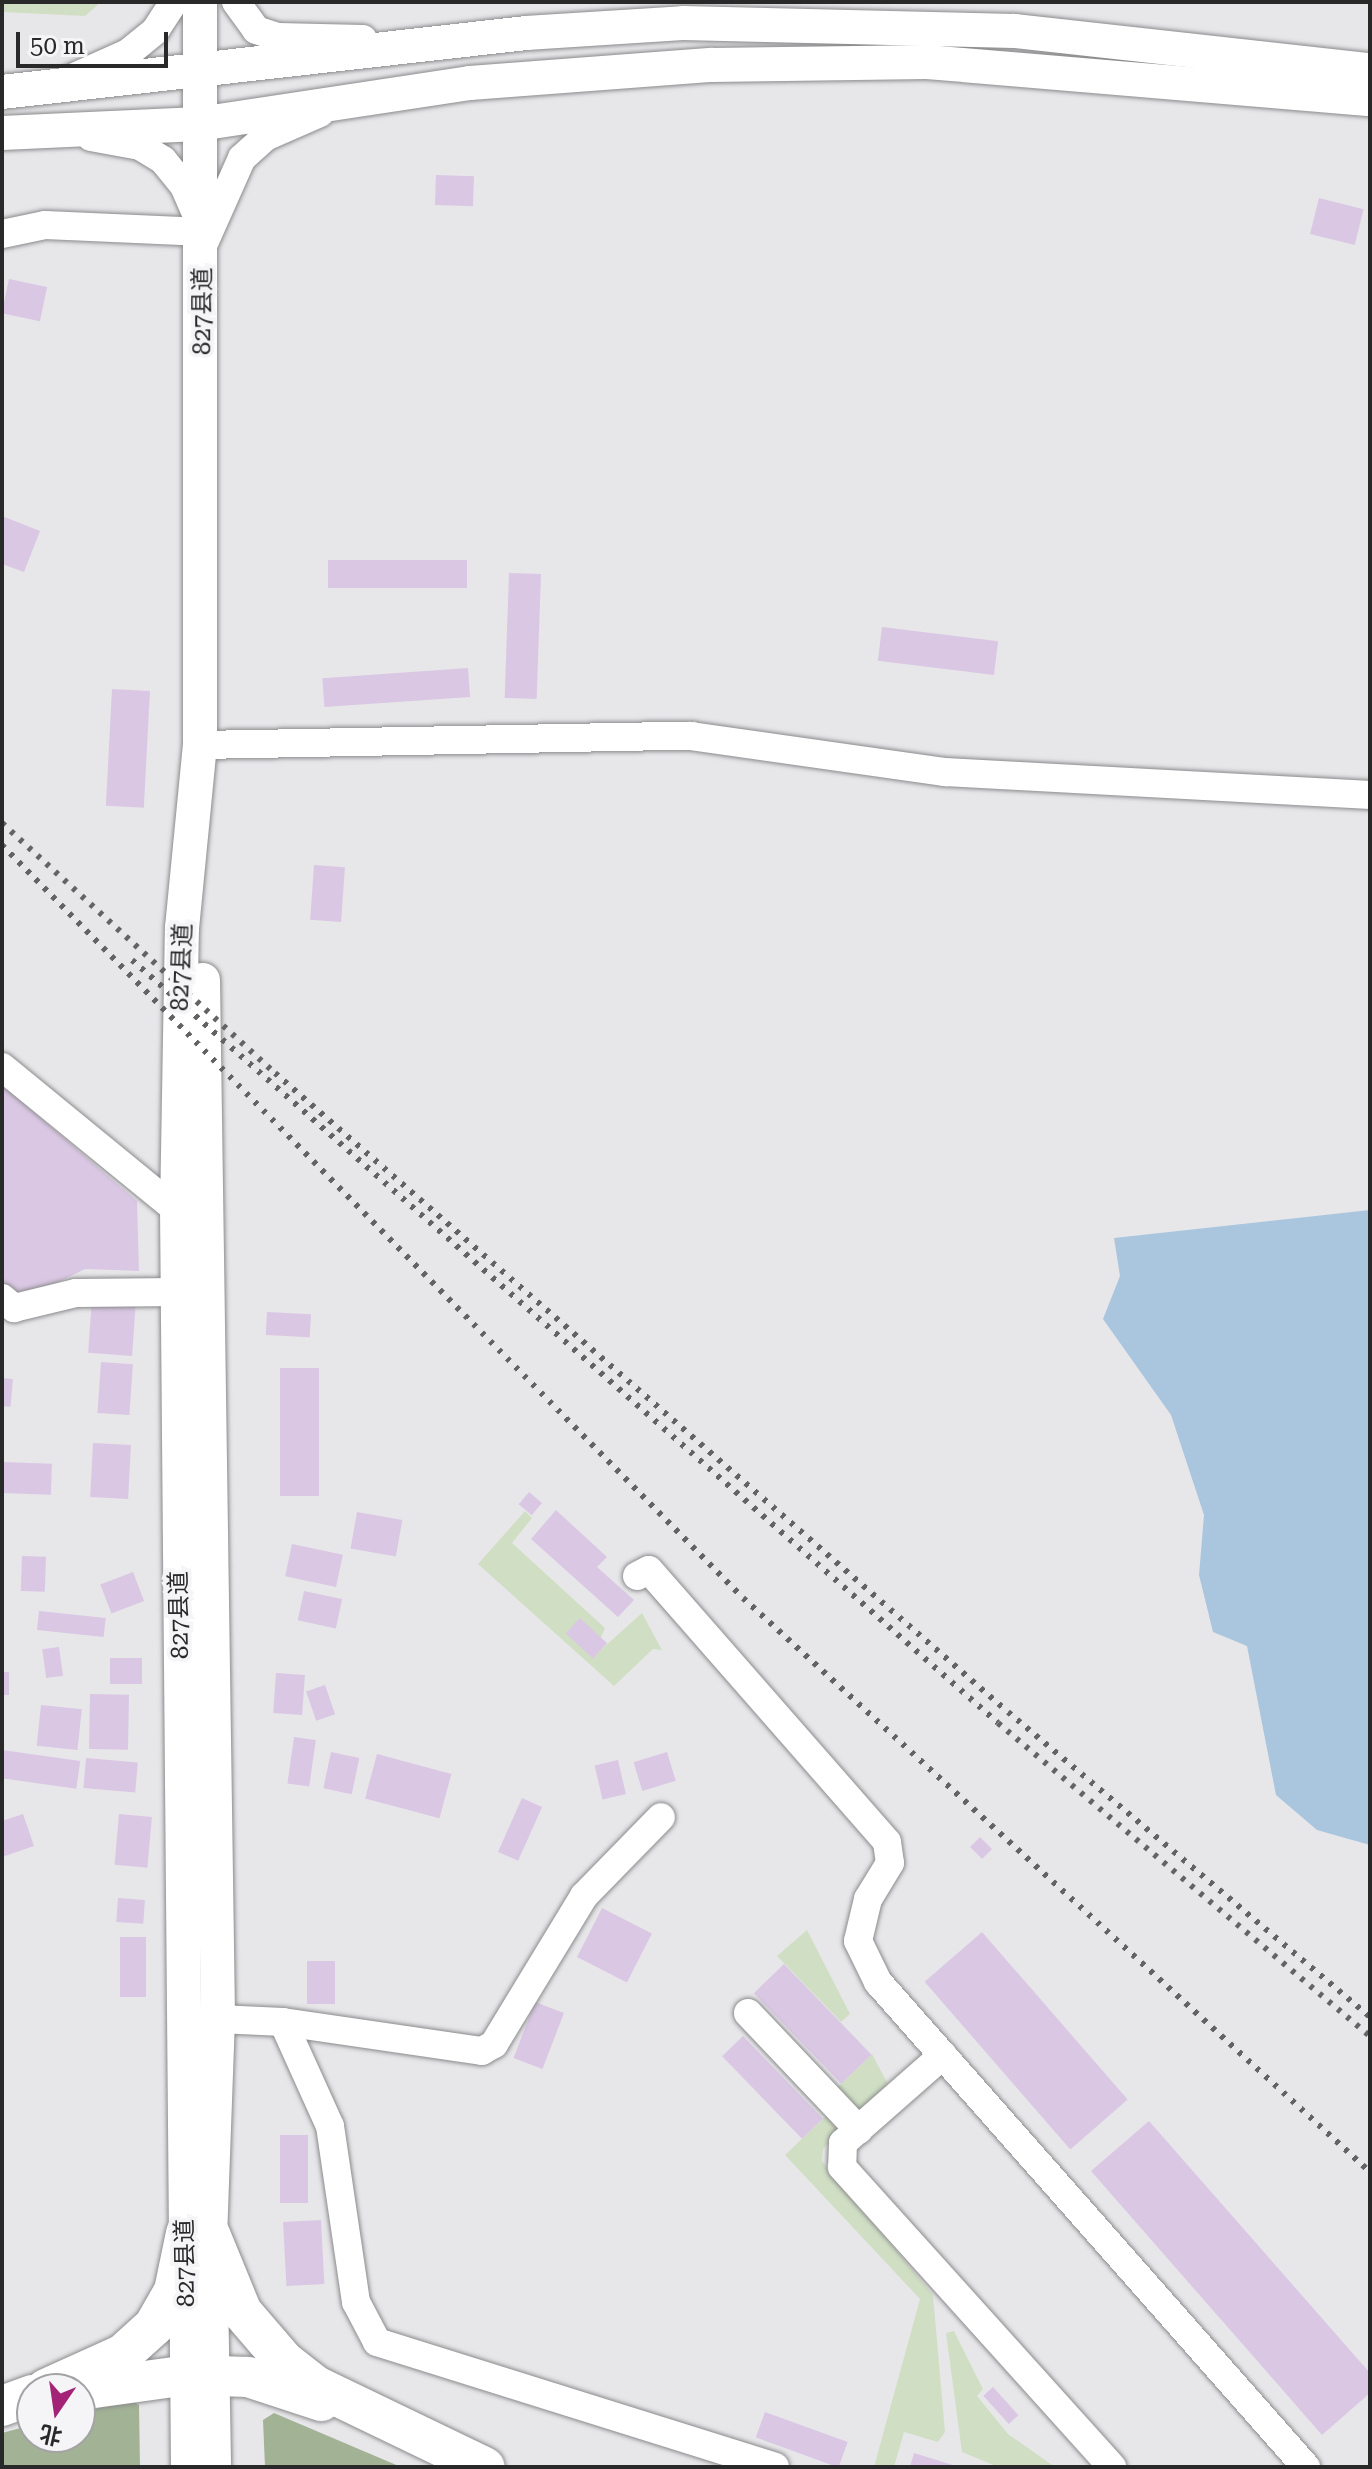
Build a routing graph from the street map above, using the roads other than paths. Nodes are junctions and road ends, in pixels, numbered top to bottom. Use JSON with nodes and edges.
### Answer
{"nodes":[{"id":1,"x":174,"y":2,"type":"edge"},
{"id":2,"x":200,"y":2,"type":"edge"},
{"id":3,"x":236,"y":2,"type":"edge"},
{"id":4,"x":440,"y":44,"type":"junction"},
{"id":5,"x":1370,"y":70,"type":"edge"},
{"id":6,"x":198,"y":73,"type":"junction"},
{"id":7,"x":53,"y":87,"type":"junction"},
{"id":8,"x":2,"y":92,"type":"edge"},
{"id":9,"x":1370,"y":99,"type":"edge"},
{"id":10,"x":348,"y":101,"type":"junction"},
{"id":11,"x":199,"y":124,"type":"junction"},
{"id":12,"x":55,"y":131,"type":"junction"},
{"id":13,"x":2,"y":133,"type":"edge"},
{"id":14,"x":2,"y":234,"type":"edge"},
{"id":15,"x":204,"y":239,"type":"junction"},
{"id":16,"x":199,"y":755,"type":"junction"},
{"id":17,"x":1370,"y":795,"type":"edge"},
{"id":18,"x":2,"y":1067,"type":"edge"},
{"id":19,"x":177,"y":1210,"type":"junction"},
{"id":20,"x":177,"y":1292,"type":"junction"},
{"id":21,"x":2,"y":1298,"type":"edge"},
{"id":22,"x":637,"y":1576,"type":"dead end"},
{"id":23,"x":661,"y":1817,"type":"dead end"},
{"id":24,"x":748,"y":2013,"type":"dead end"},
{"id":25,"x":218,"y":2019,"type":"junction"},
{"id":26,"x":283,"y":2022,"type":"junction"},
{"id":27,"x":943,"y":2055,"type":"junction"},
{"id":28,"x":859,"y":2130,"type":"junction"},
{"id":29,"x":198,"y":2233,"type":"junction"},
{"id":30,"x":81,"y":2373,"type":"edge"},
{"id":31,"x":200,"y":2376,"type":"junction"},
{"id":32,"x":96,"y":2388,"type":"edge"},
{"id":33,"x":389,"y":2424,"type":"junction"},
{"id":34,"x":188,"y":2467,"type":"edge"},
{"id":35,"x":214,"y":2467,"type":"edge"},
{"id":36,"x":484,"y":2467,"type":"edge"},
{"id":37,"x":775,"y":2467,"type":"edge"},
{"id":38,"x":1112,"y":2467,"type":"edge"},
{"id":39,"x":1306,"y":2467,"type":"edge"}],
"edges":[{"from":1,"to":7,"type":"street"},
{"from":2,"to":6,"type":"main road","name":"827县道"},
{"from":3,"to":4,"type":"street"},
{"from":4,"to":5,"type":"main road"},
{"from":4,"to":6,"type":"main road"},
{"from":6,"to":7,"type":"main road"},
{"from":6,"to":11,"type":"main road","name":"827县道"},
{"from":7,"to":8,"type":"main road"},
{"from":9,"to":10,"type":"main road"},
{"from":10,"to":11,"type":"main road"},
{"from":10,"to":15,"type":"street"},
{"from":11,"to":12,"type":"main road"},
{"from":11,"to":15,"type":"main road","name":"827县道"},
{"from":12,"to":13,"type":"main road"},
{"from":12,"to":15,"type":"street"},
{"from":14,"to":15,"type":"street"},
{"from":15,"to":16,"type":"main road","name":"827县道"},
{"from":16,"to":17,"type":"street"},
{"from":16,"to":19,"type":"main road","name":"827县道"},
{"from":16,"to":25,"type":"main road","name":"827县道"},
{"from":18,"to":19,"type":"street"},
{"from":19,"to":20,"type":"main road","name":"827县道"},
{"from":20,"to":21,"type":"street"},
{"from":20,"to":29,"type":"main road","name":"827县道"},
{"from":22,"to":27,"type":"street"},
{"from":23,"to":26,"type":"street"},
{"from":24,"to":28,"type":"street"},
{"from":25,"to":26,"type":"street"},
{"from":25,"to":29,"type":"main road","name":"827县道"},
{"from":26,"to":37,"type":"street"},
{"from":27,"to":28,"type":"street"},
{"from":27,"to":39,"type":"street"},
{"from":28,"to":38,"type":"street"},
{"from":29,"to":30,"type":"highway"},
{"from":29,"to":31,"type":"main road","name":"827县道"},
{"from":29,"to":33,"type":"highway"},
{"from":31,"to":32,"type":"highway"},
{"from":31,"to":33,"type":"highway"},
{"from":31,"to":34,"type":"main road","name":"827县道"},
{"from":31,"to":35,"type":"main road","name":"827县道"},
{"from":33,"to":36,"type":"highway"}]}
